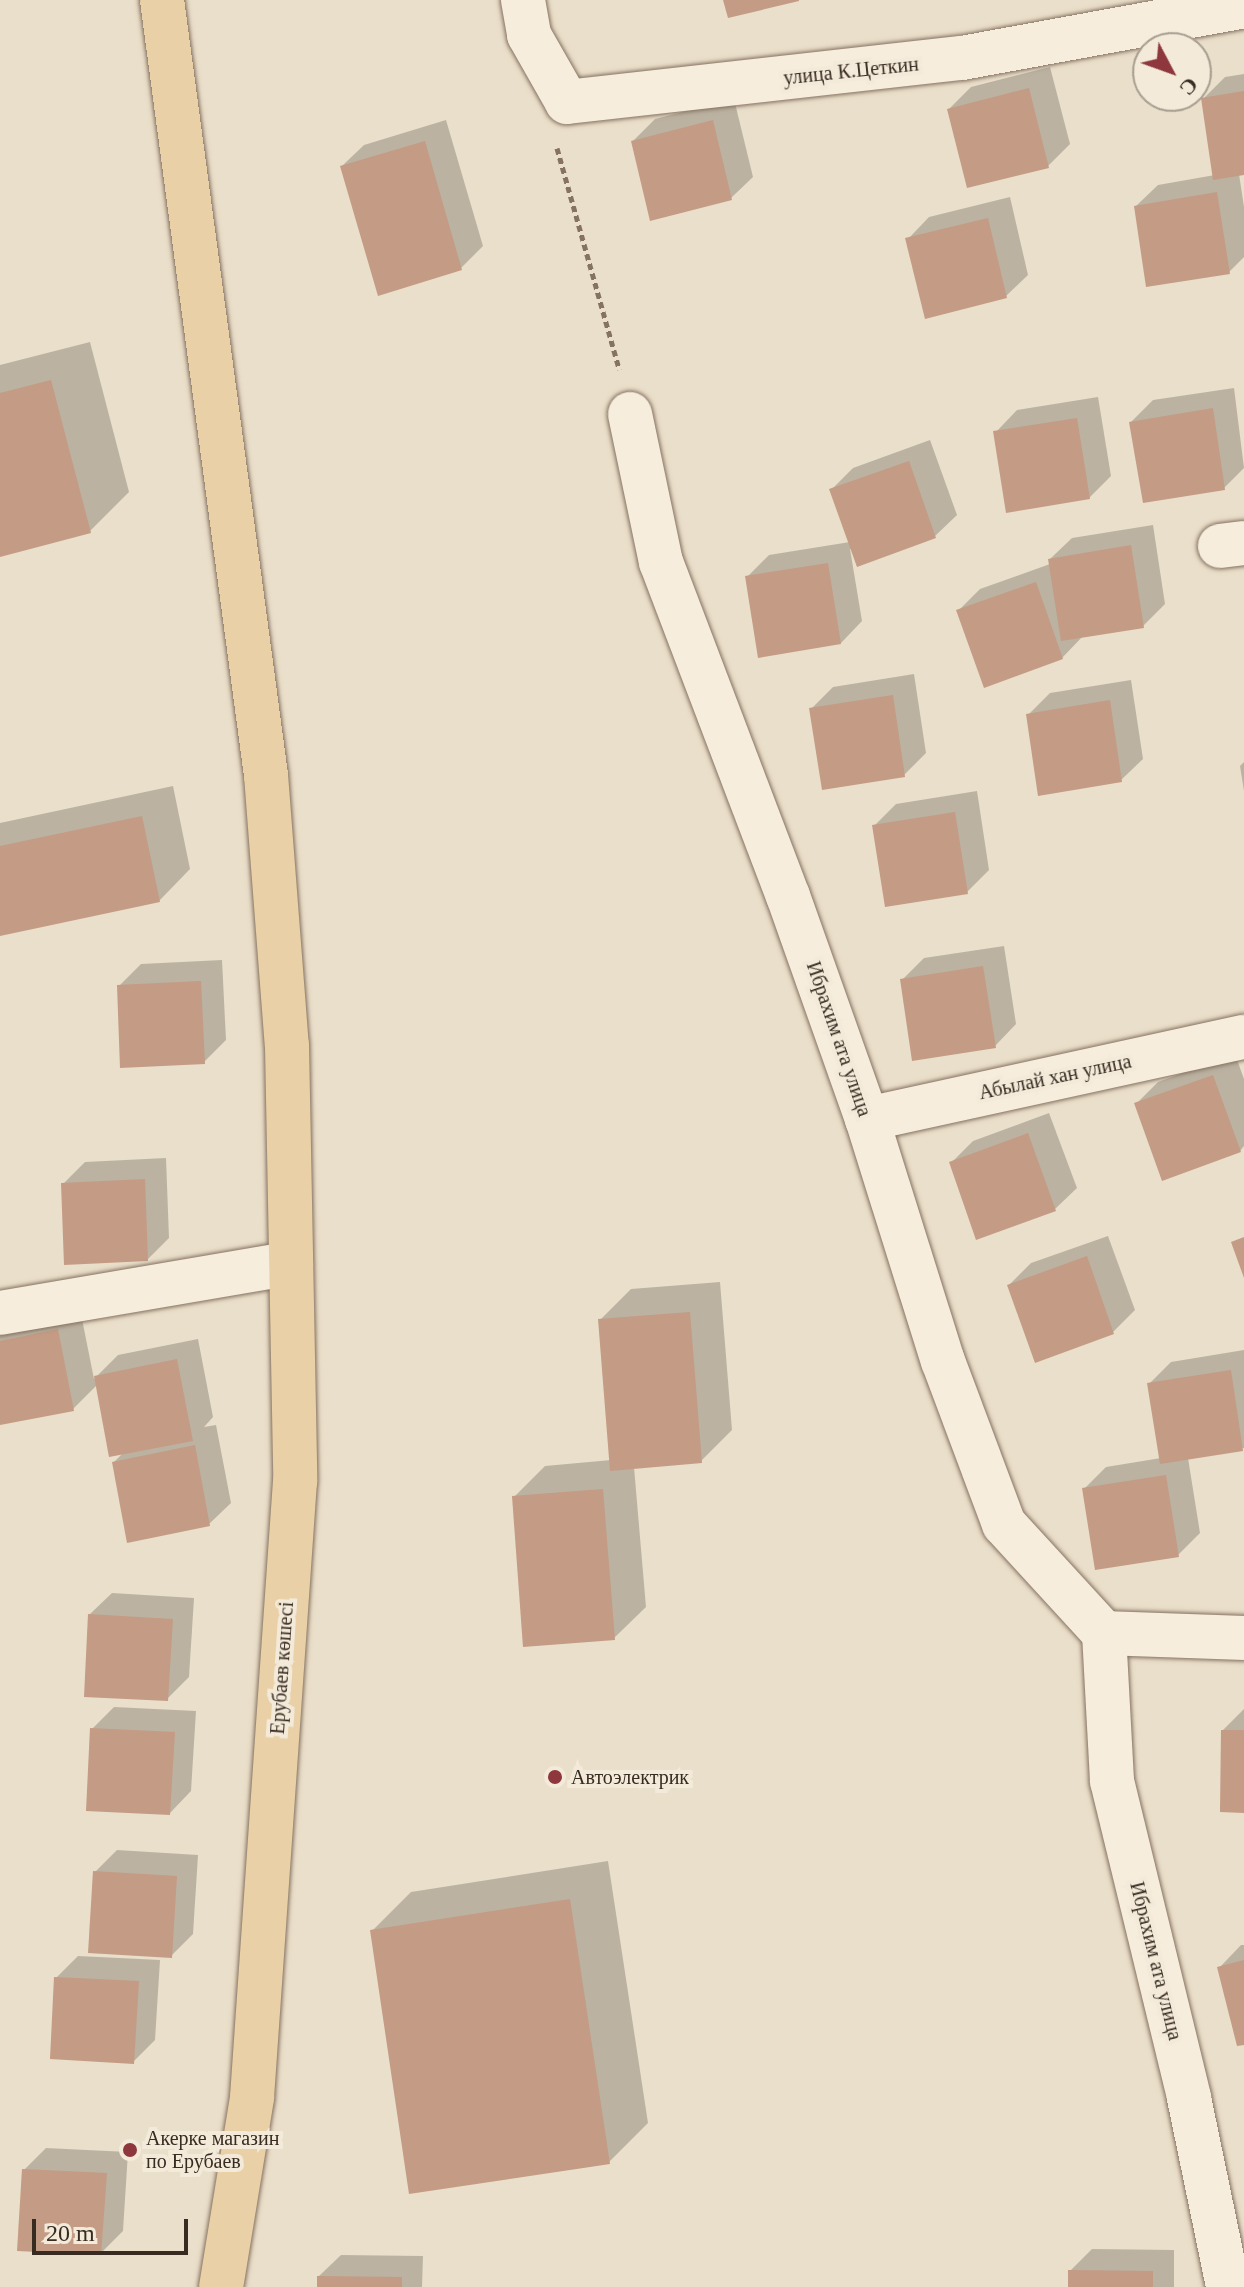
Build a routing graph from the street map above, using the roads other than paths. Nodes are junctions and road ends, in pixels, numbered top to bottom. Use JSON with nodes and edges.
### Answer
{"nodes":[{"id":1,"x":162,"y":0,"type":"edge"},
{"id":2,"x":523,"y":0,"type":"edge"},
{"id":3,"x":1244,"y":6,"type":"edge"},
{"id":4,"x":630,"y":414,"type":"road end"},
{"id":5,"x":1244,"y":1037,"type":"edge"},
{"id":6,"x":867,"y":1119,"type":"junction"},
{"id":7,"x":291,"y":1263,"type":"junction"},
{"id":8,"x":0,"y":1313,"type":"edge"},
{"id":9,"x":1104,"y":1633,"type":"junction"},
{"id":10,"x":1244,"y":1638,"type":"edge"},
{"id":11,"x":221,"y":2287,"type":"edge"},
{"id":12,"x":1228,"y":2287,"type":"edge"}],
"edges":[{"from":1,"to":7,"type":"main road","name":"Ерубаев көшесі"},
{"from":2,"to":3,"type":"street","name":"улица К.Цеткин"},
{"from":4,"to":6,"type":"street","name":"Ибрахим ата улица"},
{"from":5,"to":6,"type":"street","name":"Абылай хан улица"},
{"from":6,"to":9,"type":"street","name":"Ибрахим ата улица"},
{"from":7,"to":8,"type":"street"},
{"from":7,"to":11,"type":"main road","name":"Ерубаев көшесі"},
{"from":9,"to":10,"type":"street"},
{"from":9,"to":12,"type":"street","name":"Ибрахим ата улица"}]}
